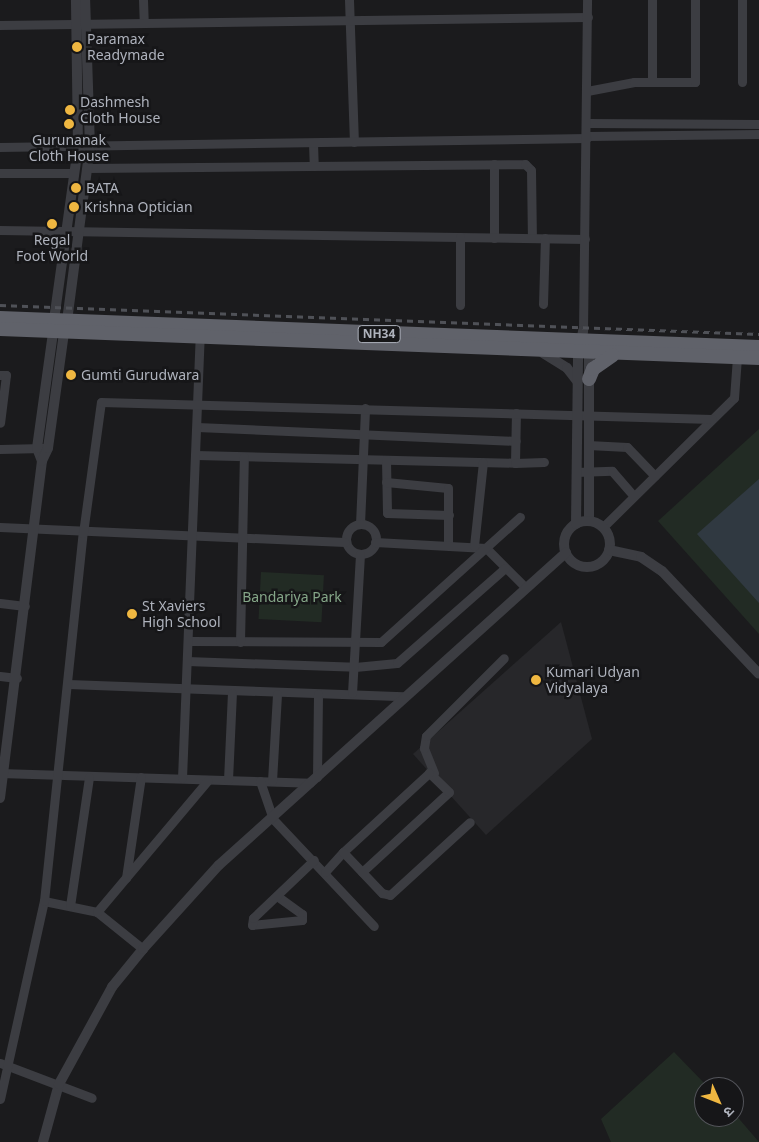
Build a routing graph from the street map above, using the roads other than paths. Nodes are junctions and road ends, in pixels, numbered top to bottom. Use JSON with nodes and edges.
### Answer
{"nodes":[{"id":1,"x":76,"y":0,"type":"edge"},
{"id":2,"x":85,"y":0,"type":"edge"},
{"id":3,"x":143,"y":0,"type":"edge"},
{"id":4,"x":349,"y":0,"type":"edge"},
{"id":5,"x":588,"y":0,"type":"edge"},
{"id":6,"x":652,"y":0,"type":"edge"},
{"id":7,"x":695,"y":0,"type":"edge"},
{"id":8,"x":742,"y":0,"type":"edge"},
{"id":9,"x":588,"y":17,"type":"junction"},
{"id":10,"x":349,"y":19,"type":"junction"},
{"id":11,"x":144,"y":22,"type":"junction"},
{"id":12,"x":81,"y":24,"type":"junction"},
{"id":13,"x":0,"y":25,"type":"edge"},
{"id":14,"x":652,"y":82,"type":"junction"},
{"id":15,"x":742,"y":82,"type":"dead end"},
{"id":16,"x":588,"y":91,"type":"junction"},
{"id":17,"x":587,"y":123,"type":"junction"},
{"id":18,"x":759,"y":124,"type":"edge"},
{"id":19,"x":759,"y":134,"type":"edge"},
{"id":20,"x":587,"y":137,"type":"junction"},
{"id":21,"x":354,"y":142,"type":"junction"},
{"id":22,"x":313,"y":143,"type":"junction"},
{"id":23,"x":0,"y":147,"type":"edge"},
{"id":24,"x":78,"y":147,"type":"junction"},
{"id":25,"x":90,"y":148,"type":"junction"},
{"id":26,"x":494,"y":164,"type":"junction"},
{"id":27,"x":314,"y":166,"type":"junction"},
{"id":28,"x":87,"y":168,"type":"junction"},
{"id":29,"x":74,"y":172,"type":"junction"},
{"id":30,"x":0,"y":173,"type":"edge"},
{"id":31,"x":0,"y":230,"type":"edge"},
{"id":32,"x":78,"y":230,"type":"junction"},
{"id":33,"x":66,"y":231,"type":"junction"},
{"id":34,"x":460,"y":237,"type":"junction"},
{"id":35,"x":494,"y":238,"type":"junction"},
{"id":36,"x":532,"y":238,"type":"junction"},
{"id":37,"x":545,"y":238,"type":"junction"},
{"id":38,"x":585,"y":239,"type":"junction"},
{"id":39,"x":543,"y":304,"type":"dead end"},
{"id":40,"x":460,"y":305,"type":"dead end"},
{"id":41,"x":0,"y":318,"type":"edge"},
{"id":42,"x":59,"y":327,"type":"junction"},
{"id":43,"x":0,"y":329,"type":"edge"},
{"id":44,"x":314,"y":336,"type":"junction"},
{"id":45,"x":200,"y":338,"type":"junction"},
{"id":46,"x":584,"y":345,"type":"junction"},
{"id":47,"x":759,"y":347,"type":"edge"},
{"id":48,"x":701,"y":351,"type":"junction"},
{"id":49,"x":543,"y":353,"type":"junction"},
{"id":50,"x":613,"y":355,"type":"junction"},
{"id":51,"x":737,"y":357,"type":"junction"},
{"id":52,"x":759,"y":358,"type":"edge"},
{"id":53,"x":0,"y":375,"type":"edge"},
{"id":54,"x":583,"y":380,"type":"junction"},
{"id":55,"x":198,"y":402,"type":"junction"},
{"id":56,"x":365,"y":408,"type":"junction"},
{"id":57,"x":516,"y":414,"type":"junction"},
{"id":58,"x":576,"y":414,"type":"junction"},
{"id":59,"x":588,"y":414,"type":"junction"},
{"id":60,"x":712,"y":419,"type":"junction"},
{"id":61,"x":0,"y":423,"type":"edge"},
{"id":62,"x":197,"y":427,"type":"junction"},
{"id":63,"x":363,"y":435,"type":"junction"},
{"id":64,"x":516,"y":441,"type":"junction"},
{"id":65,"x":588,"y":444,"type":"junction"},
{"id":66,"x":43,"y":448,"type":"junction"},
{"id":67,"x":0,"y":449,"type":"edge"},
{"id":68,"x":196,"y":455,"type":"junction"},
{"id":69,"x":244,"y":457,"type":"junction"},
{"id":70,"x":360,"y":460,"type":"junction"},
{"id":71,"x":386,"y":460,"type":"junction"},
{"id":72,"x":483,"y":462,"type":"junction"},
{"id":73,"x":515,"y":462,"type":"junction"},
{"id":74,"x":544,"y":462,"type":"dead end"},
{"id":75,"x":576,"y":472,"type":"junction"},
{"id":76,"x":587,"y":472,"type":"junction"},
{"id":77,"x":655,"y":476,"type":"junction"},
{"id":78,"x":386,"y":482,"type":"junction"},
{"id":79,"x":634,"y":496,"type":"junction"},
{"id":80,"x":449,"y":515,"type":"junction"},
{"id":81,"x":520,"y":516,"type":"dead end"},
{"id":82,"x":589,"y":521,"type":"junction"},
{"id":83,"x":360,"y":524,"type":"junction"},
{"id":84,"x":576,"y":524,"type":"junction"},
{"id":85,"x":0,"y":527,"type":"edge"},
{"id":86,"x":603,"y":527,"type":"junction"},
{"id":87,"x":34,"y":530,"type":"junction"},
{"id":88,"x":83,"y":533,"type":"junction"},
{"id":89,"x":191,"y":537,"type":"junction"},
{"id":90,"x":243,"y":538,"type":"junction"},
{"id":91,"x":345,"y":542,"type":"junction"},
{"id":92,"x":375,"y":542,"type":"junction"},
{"id":93,"x":448,"y":543,"type":"junction"},
{"id":94,"x":474,"y":546,"type":"junction"},
{"id":95,"x":486,"y":548,"type":"junction"},
{"id":96,"x":609,"y":550,"type":"junction"},
{"id":97,"x":566,"y":553,"type":"junction"},
{"id":98,"x":360,"y":554,"type":"junction"},
{"id":99,"x":505,"y":568,"type":"junction"},
{"id":100,"x":525,"y":587,"type":"junction"},
{"id":101,"x":0,"y":603,"type":"edge"},
{"id":102,"x":25,"y":606,"type":"junction"},
{"id":103,"x":189,"y":641,"type":"junction"},
{"id":104,"x":240,"y":642,"type":"junction"},
{"id":105,"x":357,"y":644,"type":"junction"},
{"id":106,"x":504,"y":658,"type":"dead end"},
{"id":107,"x":187,"y":661,"type":"junction"},
{"id":108,"x":355,"y":667,"type":"junction"},
{"id":109,"x":759,"y":674,"type":"edge"},
{"id":110,"x":0,"y":676,"type":"edge"},
{"id":111,"x":17,"y":678,"type":"junction"},
{"id":112,"x":68,"y":684,"type":"junction"},
{"id":113,"x":185,"y":689,"type":"junction"},
{"id":114,"x":232,"y":693,"type":"junction"},
{"id":115,"x":277,"y":694,"type":"junction"},
{"id":116,"x":318,"y":694,"type":"junction"},
{"id":117,"x":352,"y":694,"type":"junction"},
{"id":118,"x":404,"y":696,"type":"junction"},
{"id":119,"x":2,"y":772,"type":"edge"},
{"id":120,"x":434,"y":773,"type":"junction"},
{"id":121,"x":60,"y":774,"type":"junction"},
{"id":122,"x":89,"y":777,"type":"junction"},
{"id":123,"x":142,"y":777,"type":"junction"},
{"id":124,"x":182,"y":778,"type":"junction"},
{"id":125,"x":208,"y":780,"type":"junction"},
{"id":126,"x":228,"y":780,"type":"junction"},
{"id":127,"x":314,"y":780,"type":"junction"},
{"id":128,"x":260,"y":781,"type":"junction"},
{"id":129,"x":272,"y":781,"type":"junction"},
{"id":130,"x":0,"y":798,"type":"edge"},
{"id":131,"x":273,"y":819,"type":"junction"},
{"id":132,"x":470,"y":822,"type":"dead end"},
{"id":133,"x":343,"y":852,"type":"junction"},
{"id":134,"x":314,"y":860,"type":"junction"},
{"id":135,"x":325,"y":872,"type":"junction"},
{"id":136,"x":362,"y":872,"type":"junction"},
{"id":137,"x":126,"y":879,"type":"junction"},
{"id":138,"x":277,"y":896,"type":"junction"},
{"id":139,"x":44,"y":901,"type":"junction"},
{"id":140,"x":70,"y":906,"type":"junction"},
{"id":141,"x":97,"y":912,"type":"junction"},
{"id":142,"x":374,"y":926,"type":"dead end"},
{"id":143,"x":142,"y":949,"type":"junction"},
{"id":144,"x":5,"y":1065,"type":"edge"},
{"id":145,"x":59,"y":1084,"type":"junction"},
{"id":146,"x":92,"y":1098,"type":"dead end"},
{"id":147,"x":0,"y":1099,"type":"edge"},
{"id":148,"x":43,"y":1142,"type":"edge"}],
"edges":[{"from":1,"to":12,"type":"street"},
{"from":2,"to":12,"type":"street"},
{"from":3,"to":11,"type":"street"},
{"from":4,"to":10,"type":"street"},
{"from":5,"to":9,"type":"street"},
{"from":6,"to":14,"type":"street"},
{"from":7,"to":14,"type":"street"},
{"from":8,"to":15,"type":"street"},
{"from":9,"to":10,"type":"street"},
{"from":9,"to":16,"type":"street"},
{"from":10,"to":11,"type":"street"},
{"from":10,"to":21,"type":"street"},
{"from":11,"to":12,"type":"street"},
{"from":12,"to":13,"type":"street"},
{"from":12,"to":24,"type":"street"},
{"from":12,"to":25,"type":"street"},
{"from":14,"to":16,"type":"street"},
{"from":16,"to":17,"type":"street"},
{"from":17,"to":18,"type":"street"},
{"from":17,"to":20,"type":"street"},
{"from":19,"to":20,"type":"street"},
{"from":20,"to":21,"type":"street"},
{"from":20,"to":38,"type":"street"},
{"from":21,"to":22,"type":"street"},
{"from":22,"to":25,"type":"street"},
{"from":22,"to":27,"type":"street"},
{"from":23,"to":24,"type":"street"},
{"from":24,"to":25,"type":"street"},
{"from":24,"to":29,"type":"street"},
{"from":25,"to":28,"type":"street"},
{"from":26,"to":27,"type":"street"},
{"from":26,"to":35,"type":"street"},
{"from":26,"to":36,"type":"street"},
{"from":27,"to":28,"type":"street"},
{"from":28,"to":32,"type":"street"},
{"from":29,"to":30,"type":"street"},
{"from":29,"to":33,"type":"street"},
{"from":31,"to":33,"type":"street"},
{"from":32,"to":33,"type":"street"},
{"from":32,"to":34,"type":"street"},
{"from":32,"to":42,"type":"street"},
{"from":33,"to":42,"type":"street"},
{"from":34,"to":35,"type":"street"},
{"from":34,"to":40,"type":"street"},
{"from":35,"to":36,"type":"street"},
{"from":36,"to":37,"type":"street"},
{"from":37,"to":38,"type":"street"},
{"from":37,"to":39,"type":"street"},
{"from":38,"to":46,"type":"street"},
{"from":41,"to":42,"type":"highway","number":"NH34"},
{"from":42,"to":43,"type":"highway","number":"NH34"},
{"from":42,"to":44,"type":"highway","number":"NH34"},
{"from":42,"to":45,"type":"highway","number":"NH34"},
{"from":42,"to":66,"type":"street"},
{"from":44,"to":45,"type":"highway","number":"NH34"},
{"from":44,"to":46,"type":"highway","number":"NH34"},
{"from":44,"to":49,"type":"highway","number":"NH34"},
{"from":45,"to":55,"type":"street"},
{"from":46,"to":48,"type":"highway","number":"NH34"},
{"from":46,"to":49,"type":"highway","number":"NH34"},
{"from":46,"to":50,"type":"highway","number":"NH34"},
{"from":46,"to":54,"type":"street"},
{"from":47,"to":48,"type":"highway","number":"NH34"},
{"from":48,"to":50,"type":"highway","number":"NH34"},
{"from":48,"to":51,"type":"highway","number":"NH34"},
{"from":49,"to":54,"type":"street"},
{"from":50,"to":54,"type":"highway"},
{"from":51,"to":52,"type":"highway","number":"NH34"},
{"from":51,"to":60,"type":"street"},
{"from":53,"to":61,"type":"street"},
{"from":54,"to":58,"type":"street"},
{"from":54,"to":59,"type":"street"},
{"from":55,"to":56,"type":"street"},
{"from":55,"to":62,"type":"street"},
{"from":55,"to":88,"type":"street"},
{"from":56,"to":57,"type":"street"},
{"from":56,"to":63,"type":"street"},
{"from":57,"to":58,"type":"street"},
{"from":57,"to":64,"type":"street"},
{"from":58,"to":59,"type":"street"},
{"from":58,"to":75,"type":"street"},
{"from":59,"to":60,"type":"street"},
{"from":59,"to":65,"type":"street"},
{"from":60,"to":77,"type":"street"},
{"from":62,"to":63,"type":"street"},
{"from":62,"to":68,"type":"street"},
{"from":63,"to":64,"type":"street"},
{"from":63,"to":70,"type":"street"},
{"from":64,"to":73,"type":"street"},
{"from":65,"to":76,"type":"street"},
{"from":65,"to":77,"type":"street"},
{"from":66,"to":67,"type":"street"},
{"from":66,"to":87,"type":"street"},
{"from":68,"to":69,"type":"street"},
{"from":68,"to":89,"type":"street"},
{"from":69,"to":70,"type":"street"},
{"from":69,"to":90,"type":"street"},
{"from":70,"to":71,"type":"street"},
{"from":70,"to":83,"type":"street"},
{"from":71,"to":72,"type":"street"},
{"from":71,"to":78,"type":"street"},
{"from":72,"to":73,"type":"street"},
{"from":72,"to":94,"type":"street"},
{"from":73,"to":74,"type":"street"},
{"from":75,"to":76,"type":"street"},
{"from":75,"to":84,"type":"street"},
{"from":76,"to":79,"type":"street"},
{"from":76,"to":82,"type":"street"},
{"from":77,"to":79,"type":"street"},
{"from":78,"to":80,"type":"street"},
{"from":78,"to":80,"type":"street"},
{"from":79,"to":86,"type":"street"},
{"from":80,"to":93,"type":"street"},
{"from":81,"to":95,"type":"street"},
{"from":82,"to":84,"type":"street"},
{"from":82,"to":86,"type":"street"},
{"from":83,"to":91,"type":"street"},
{"from":83,"to":92,"type":"street"},
{"from":84,"to":97,"type":"street"},
{"from":85,"to":87,"type":"street"},
{"from":86,"to":96,"type":"street"},
{"from":87,"to":88,"type":"street"},
{"from":87,"to":102,"type":"street"},
{"from":88,"to":89,"type":"street"},
{"from":88,"to":112,"type":"street"},
{"from":89,"to":90,"type":"street"},
{"from":89,"to":103,"type":"street"},
{"from":90,"to":91,"type":"street"},
{"from":90,"to":104,"type":"street"},
{"from":91,"to":98,"type":"street"},
{"from":92,"to":93,"type":"street"},
{"from":92,"to":98,"type":"street"},
{"from":93,"to":94,"type":"street"},
{"from":94,"to":95,"type":"street"},
{"from":95,"to":99,"type":"street"},
{"from":95,"to":105,"type":"street"},
{"from":96,"to":97,"type":"street"},
{"from":96,"to":109,"type":"street"},
{"from":97,"to":100,"type":"street"},
{"from":98,"to":105,"type":"street"},
{"from":99,"to":100,"type":"street"},
{"from":99,"to":108,"type":"street"},
{"from":100,"to":118,"type":"street"},
{"from":101,"to":102,"type":"street"},
{"from":102,"to":111,"type":"street"},
{"from":103,"to":104,"type":"street"},
{"from":103,"to":107,"type":"street"},
{"from":104,"to":105,"type":"street"},
{"from":105,"to":108,"type":"street"},
{"from":106,"to":120,"type":"street"},
{"from":107,"to":108,"type":"street"},
{"from":107,"to":113,"type":"street"},
{"from":108,"to":117,"type":"street"},
{"from":110,"to":111,"type":"street"},
{"from":111,"to":119,"type":"street"},
{"from":112,"to":113,"type":"street"},
{"from":112,"to":121,"type":"street"},
{"from":113,"to":114,"type":"street"},
{"from":113,"to":124,"type":"street"},
{"from":114,"to":115,"type":"street"},
{"from":114,"to":126,"type":"street"},
{"from":115,"to":116,"type":"street"},
{"from":115,"to":129,"type":"street"},
{"from":116,"to":117,"type":"street"},
{"from":116,"to":127,"type":"street"},
{"from":117,"to":118,"type":"street"},
{"from":118,"to":127,"type":"street"},
{"from":119,"to":121,"type":"street"},
{"from":119,"to":130,"type":"street"},
{"from":120,"to":133,"type":"street"},
{"from":120,"to":136,"type":"street"},
{"from":121,"to":122,"type":"street"},
{"from":121,"to":139,"type":"street"},
{"from":122,"to":123,"type":"street"},
{"from":122,"to":140,"type":"street"},
{"from":123,"to":124,"type":"street"},
{"from":123,"to":137,"type":"street"},
{"from":124,"to":125,"type":"street"},
{"from":125,"to":126,"type":"street"},
{"from":125,"to":137,"type":"street"},
{"from":126,"to":128,"type":"street"},
{"from":127,"to":129,"type":"street"},
{"from":127,"to":131,"type":"street"},
{"from":128,"to":129,"type":"street"},
{"from":128,"to":131,"type":"street"},
{"from":131,"to":134,"type":"street"},
{"from":131,"to":143,"type":"street"},
{"from":132,"to":136,"type":"street"},
{"from":133,"to":135,"type":"street"},
{"from":133,"to":136,"type":"street"},
{"from":134,"to":135,"type":"street"},
{"from":134,"to":138,"type":"street"},
{"from":135,"to":142,"type":"street"},
{"from":137,"to":141,"type":"street"},
{"from":138,"to":138,"type":"street"},
{"from":139,"to":140,"type":"street"},
{"from":139,"to":144,"type":"street"},
{"from":140,"to":141,"type":"street"},
{"from":141,"to":143,"type":"street"},
{"from":143,"to":145,"type":"street"},
{"from":144,"to":145,"type":"street"},
{"from":144,"to":147,"type":"street"},
{"from":145,"to":146,"type":"street"},
{"from":145,"to":148,"type":"street"}]}
